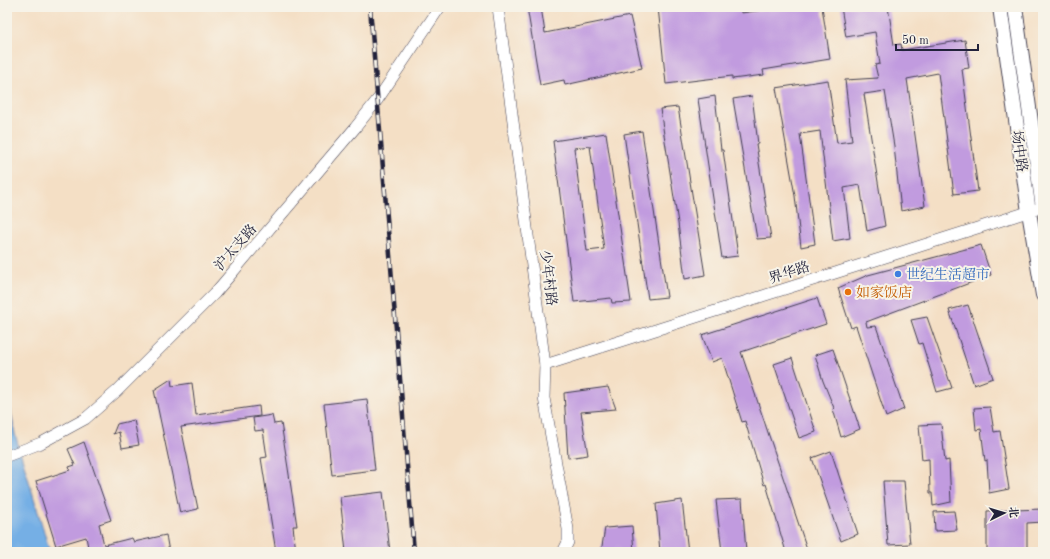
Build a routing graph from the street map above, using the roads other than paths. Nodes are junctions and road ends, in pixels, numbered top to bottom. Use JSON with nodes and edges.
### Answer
{"nodes":[{"id":1,"x":440,"y":7,"type":"edge"},
{"id":2,"x":498,"y":7,"type":"edge"},
{"id":3,"x":1000,"y":7,"type":"edge"},
{"id":4,"x":1015,"y":7,"type":"edge"},
{"id":5,"x":1043,"y":207,"type":"edge"},
{"id":6,"x":1029,"y":212,"type":"junction"},
{"id":7,"x":1043,"y":295,"type":"edge"},
{"id":8,"x":545,"y":365,"type":"junction"},
{"id":9,"x":7,"y":456,"type":"edge"},
{"id":10,"x":563,"y":552,"type":"edge"}],
"edges":[{"from":1,"to":9,"type":"street","name":"沪太支路"},
{"from":2,"to":8,"type":"street","name":"少年村路"},
{"from":3,"to":6,"type":"main road","name":"场中路"},
{"from":4,"to":5,"type":"main road","name":"场中路"},
{"from":5,"to":6,"type":"street","name":"界华路"},
{"from":6,"to":7,"type":"main road","name":"场中路"},
{"from":6,"to":8,"type":"street","name":"界华路"},
{"from":8,"to":10,"type":"street","name":"少年村路"}]}
